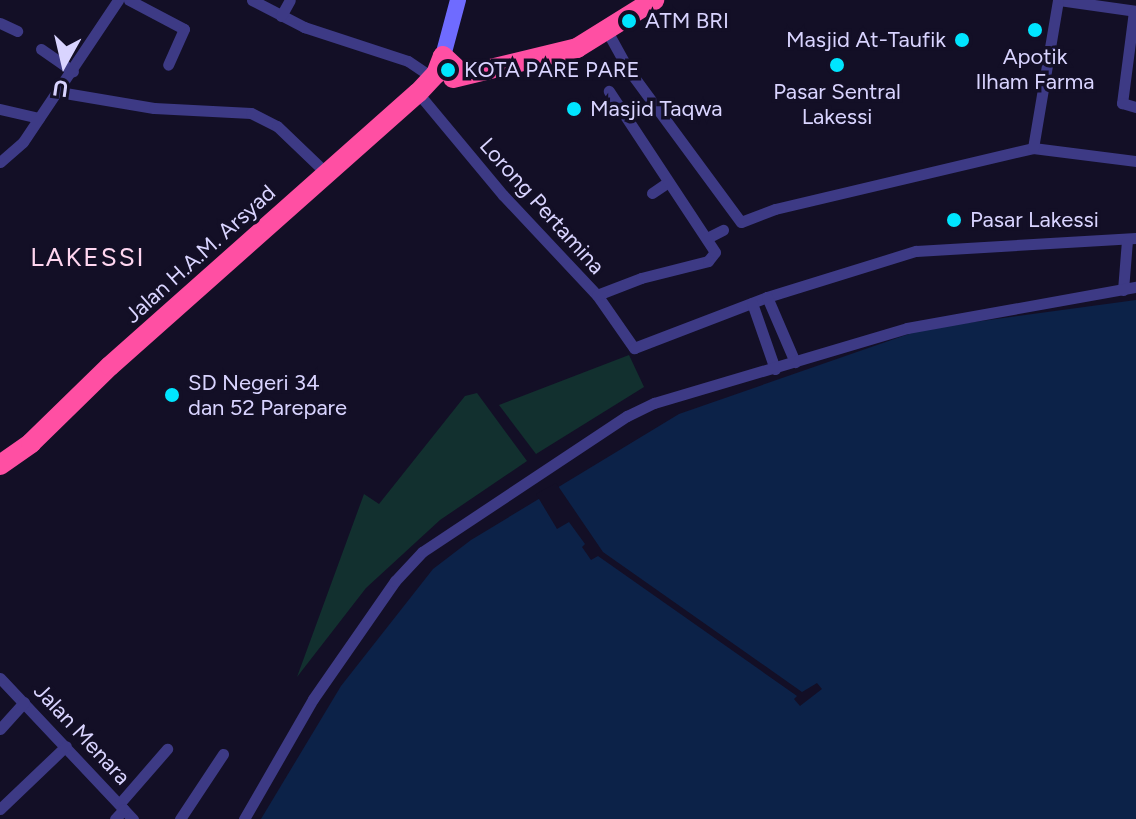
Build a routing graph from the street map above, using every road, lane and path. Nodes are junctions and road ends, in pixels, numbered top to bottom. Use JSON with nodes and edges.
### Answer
{"nodes":[{"id":1,"x":118,"y":0,"type":"edge"},
{"id":2,"x":129,"y":0,"type":"edge"},
{"id":3,"x":252,"y":0,"type":"edge"},
{"id":4,"x":290,"y":0,"type":"edge"},
{"id":5,"x":458,"y":0,"type":"edge"},
{"id":6,"x":1058,"y":0,"type":"edge"},
{"id":7,"x":646,"y":2,"type":"edge"},
{"id":8,"x":1135,"y":11,"type":"edge"},
{"id":9,"x":281,"y":16,"type":"junction"},
{"id":10,"x":0,"y":23,"type":"edge"},
{"id":11,"x":17,"y":31,"type":"dead end"},
{"id":12,"x":607,"y":31,"type":"junction"},
{"id":13,"x":41,"y":49,"type":"dead end"},
{"id":14,"x":443,"y":56,"type":"junction"},
{"id":15,"x":168,"y":65,"type":"dead end"},
{"id":16,"x":73,"y":71,"type":"junction"},
{"id":17,"x":462,"y":74,"type":"junction"},
{"id":18,"x":433,"y":78,"type":"junction"},
{"id":19,"x":609,"y":91,"type":"dead end"},
{"id":20,"x":59,"y":92,"type":"junction"},
{"id":21,"x":418,"y":93,"type":"junction"},
{"id":22,"x":1136,"y":107,"type":"edge"},
{"id":23,"x":0,"y":109,"type":"edge"},
{"id":24,"x":39,"y":118,"type":"junction"},
{"id":25,"x":1033,"y":148,"type":"junction"},
{"id":26,"x":1136,"y":161,"type":"edge"},
{"id":27,"x":1,"y":162,"type":"edge"},
{"id":28,"x":326,"y":173,"type":"junction"},
{"id":29,"x":0,"y":176,"type":"edge"},
{"id":30,"x":667,"y":183,"type":"junction"},
{"id":31,"x":652,"y":193,"type":"dead end"},
{"id":32,"x":723,"y":230,"type":"dead end"},
{"id":33,"x":707,"y":238,"type":"junction"},
{"id":34,"x":1132,"y":239,"type":"edge"},
{"id":35,"x":1136,"y":287,"type":"edge"},
{"id":36,"x":1123,"y":290,"type":"junction"},
{"id":37,"x":597,"y":295,"type":"junction"},
{"id":38,"x":767,"y":297,"type":"junction"},
{"id":39,"x":752,"y":303,"type":"junction"},
{"id":40,"x":795,"y":362,"type":"junction"},
{"id":41,"x":775,"y":369,"type":"junction"},
{"id":42,"x":0,"y":465,"type":"edge"},
{"id":43,"x":0,"y":678,"type":"edge"},
{"id":44,"x":24,"y":702,"type":"junction"},
{"id":45,"x":0,"y":729,"type":"edge"},
{"id":46,"x":66,"y":746,"type":"junction"},
{"id":47,"x":167,"y":749,"type":"dead end"},
{"id":48,"x":223,"y":754,"type":"dead end"},
{"id":49,"x":122,"y":806,"type":"junction"},
{"id":50,"x":0,"y":809,"type":"edge"},
{"id":51,"x":115,"y":819,"type":"edge"},
{"id":52,"x":133,"y":819,"type":"edge"},
{"id":53,"x":180,"y":819,"type":"edge"},
{"id":54,"x":244,"y":819,"type":"edge"}],
"edges":[{"from":1,"to":16,"type":"street"},
{"from":2,"to":15,"type":"street"},
{"from":3,"to":9,"type":"street"},
{"from":4,"to":9,"type":"street"},
{"from":5,"to":14,"type":"main road"},
{"from":6,"to":8,"type":"street"},
{"from":6,"to":25,"type":"street"},
{"from":7,"to":12,"type":"highway"},
{"from":8,"to":22,"type":"street"},
{"from":9,"to":18,"type":"street"},
{"from":10,"to":11,"type":"street"},
{"from":12,"to":17,"type":"highway"},
{"from":12,"to":25,"type":"street"},
{"from":13,"to":16,"type":"street"},
{"from":14,"to":17,"type":"highway"},
{"from":14,"to":18,"type":"highway"},
{"from":16,"to":20,"type":"street"},
{"from":17,"to":18,"type":"highway"},
{"from":18,"to":21,"type":"highway","name":"Jalan H.A.M. Arsyad"},
{"from":19,"to":30,"type":"street"},
{"from":20,"to":24,"type":"street"},
{"from":20,"to":28,"type":"street"},
{"from":21,"to":28,"type":"highway","name":"Jalan H.A.M. Arsyad"},
{"from":21,"to":37,"type":"street","name":"Lorong Pertamina"},
{"from":23,"to":24,"type":"street"},
{"from":24,"to":27,"type":"street"},
{"from":25,"to":26,"type":"street"},
{"from":27,"to":29,"type":"street"},
{"from":28,"to":42,"type":"highway","name":"Jalan H.A.M. Arsyad"},
{"from":30,"to":31,"type":"street"},
{"from":30,"to":33,"type":"street"},
{"from":32,"to":33,"type":"street"},
{"from":33,"to":37,"type":"street"},
{"from":34,"to":36,"type":"street"},
{"from":34,"to":38,"type":"street"},
{"from":35,"to":36,"type":"street"},
{"from":36,"to":40,"type":"street"},
{"from":37,"to":39,"type":"street","name":"Lorong Pertamina"},
{"from":38,"to":39,"type":"street"},
{"from":38,"to":40,"type":"street"},
{"from":39,"to":41,"type":"street"},
{"from":40,"to":41,"type":"street"},
{"from":41,"to":54,"type":"street"},
{"from":43,"to":44,"type":"street","name":"Jalan Menara"},
{"from":44,"to":45,"type":"street"},
{"from":44,"to":46,"type":"street","name":"Jalan Menara"},
{"from":46,"to":49,"type":"street","name":"Jalan Menara"},
{"from":46,"to":50,"type":"street"},
{"from":47,"to":49,"type":"street"},
{"from":48,"to":53,"type":"street"},
{"from":49,"to":51,"type":"street"},
{"from":49,"to":52,"type":"street","name":"Jalan Menara"}]}
